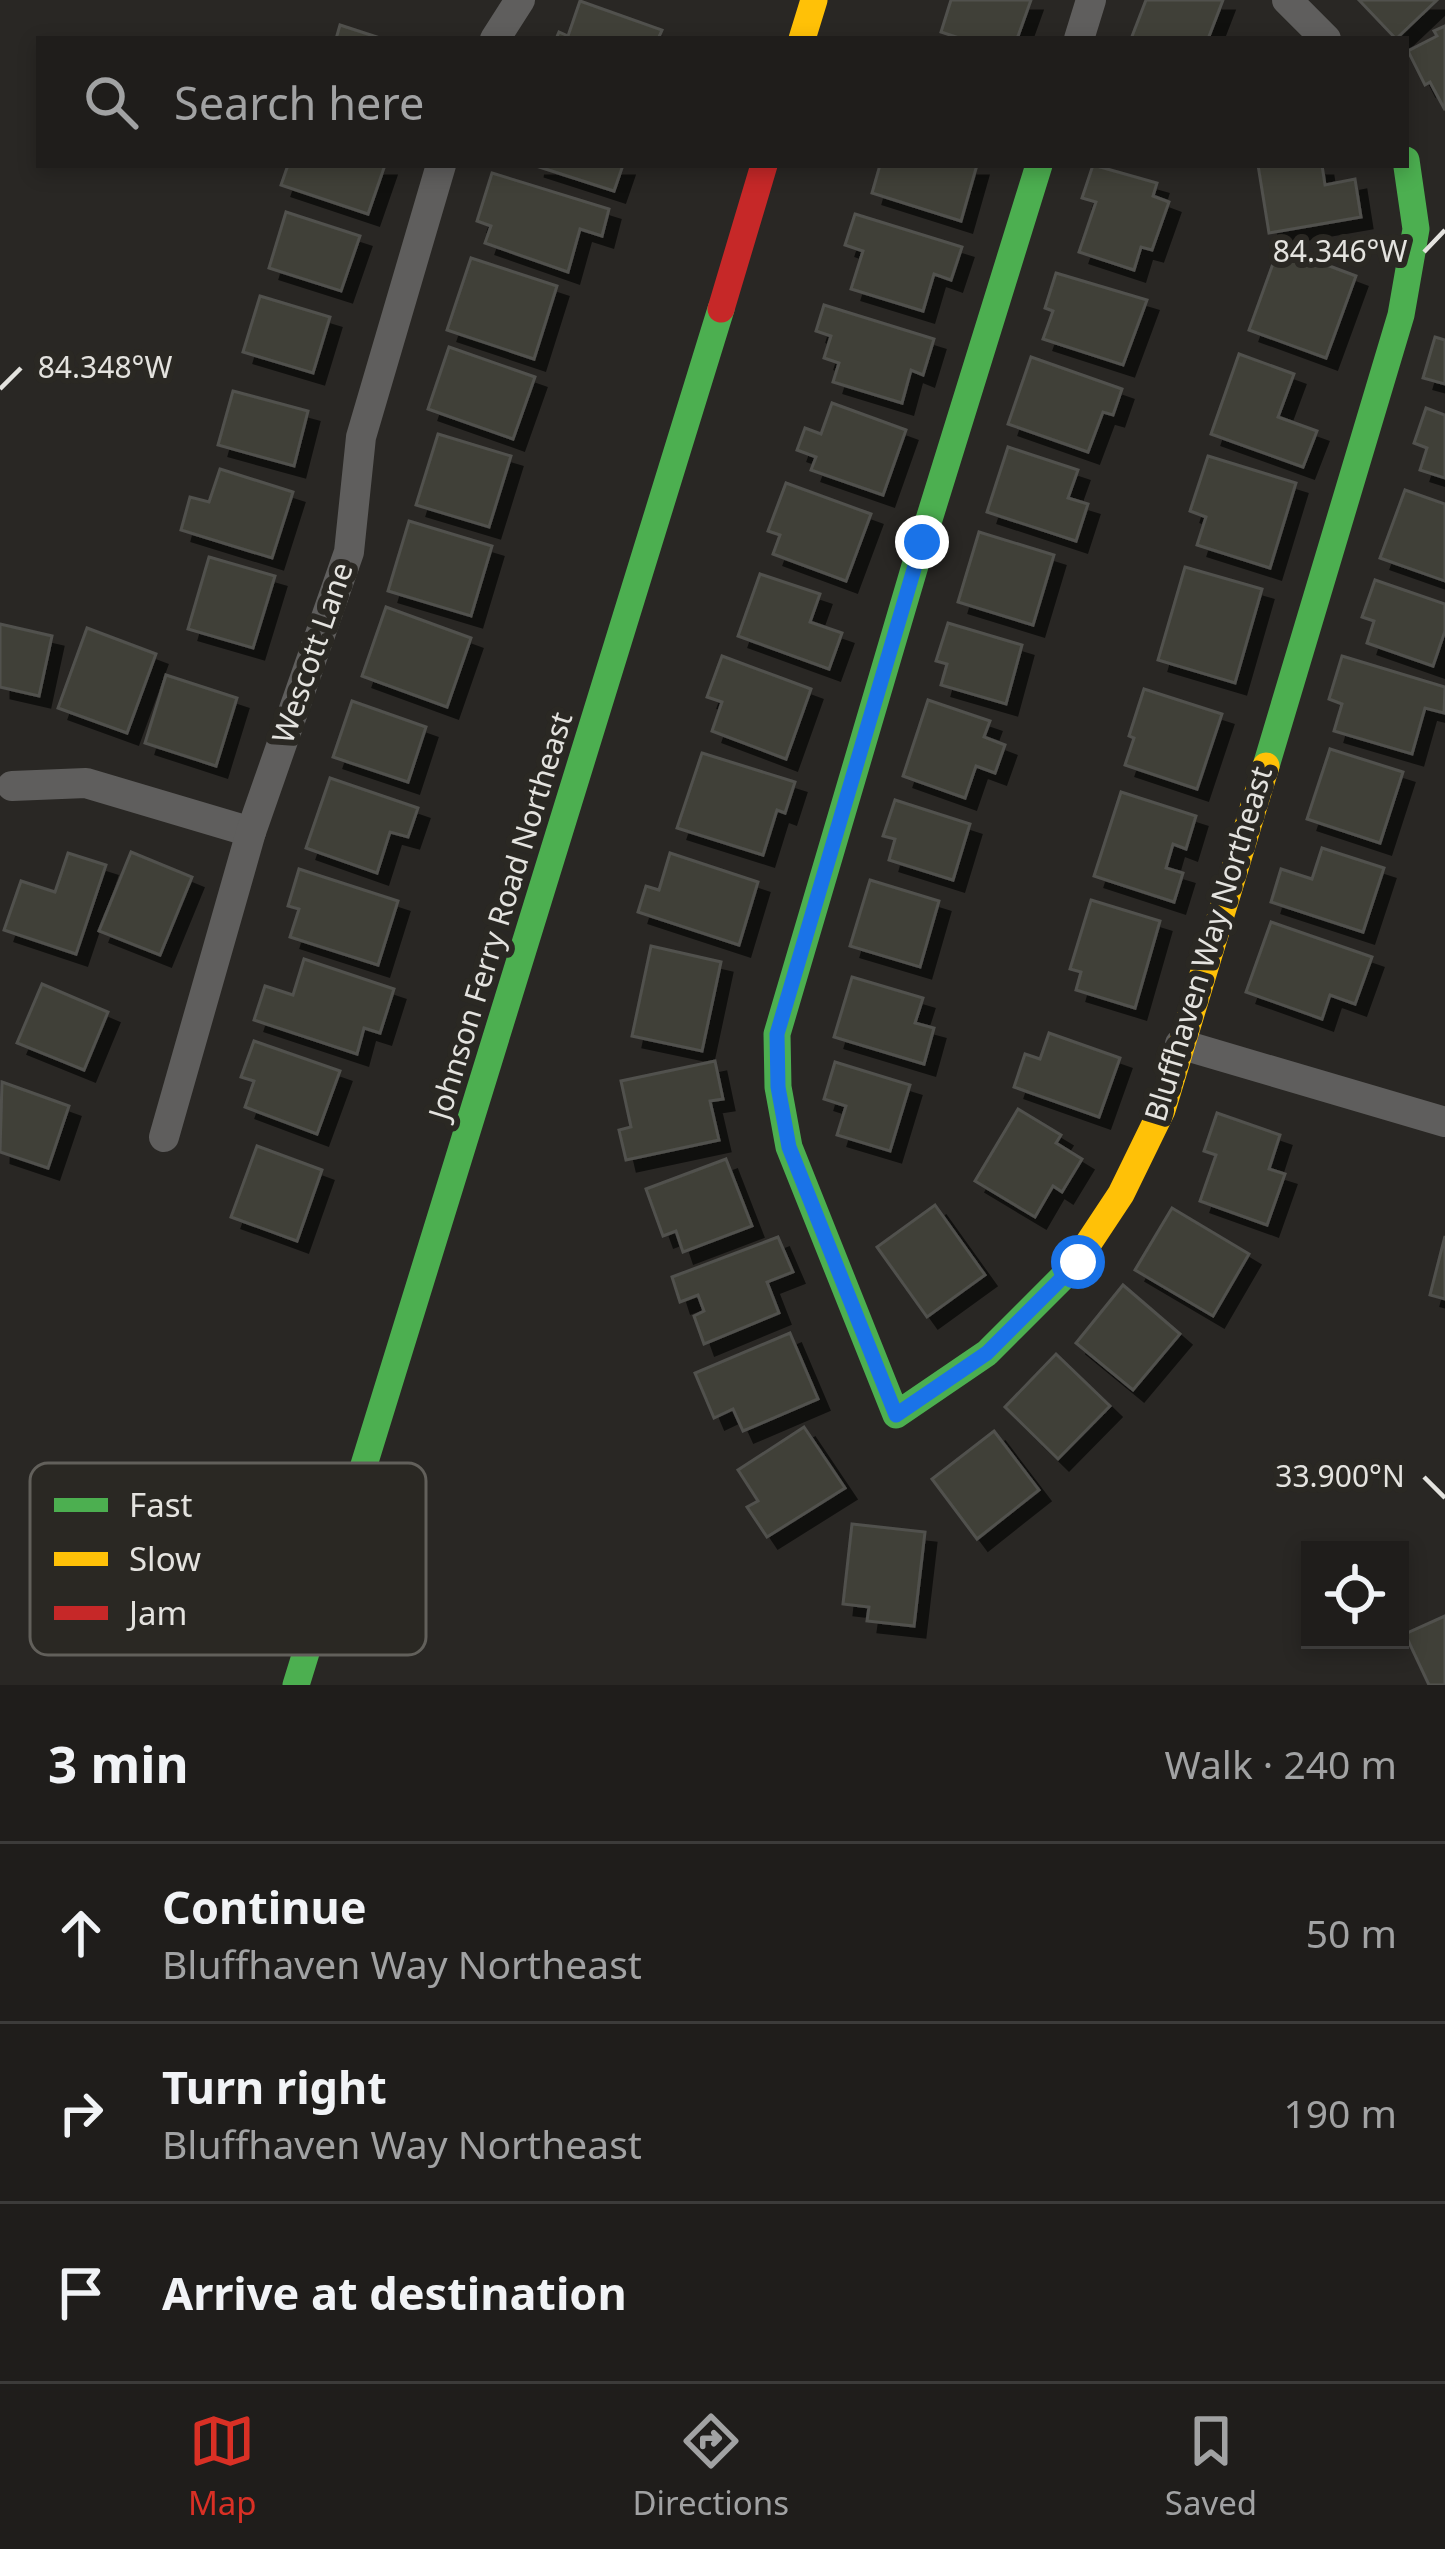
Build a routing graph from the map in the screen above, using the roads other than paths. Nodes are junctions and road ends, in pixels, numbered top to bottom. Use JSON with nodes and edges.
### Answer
{"nodes":[{"id":1,"x":520,"y":0,"type":"edge"},
{"id":2,"x":814,"y":0,"type":"edge"},
{"id":3,"x":1091,"y":0,"type":"edge"},
{"id":4,"x":1287,"y":0,"type":"edge"},
{"id":5,"x":497,"y":36,"type":"edge"},
{"id":6,"x":803,"y":36,"type":"edge"},
{"id":7,"x":1080,"y":36,"type":"edge"},
{"id":8,"x":1323,"y":36,"type":"edge"},
{"id":9,"x":440,"y":168,"type":"edge"},
{"id":10,"x":763,"y":168,"type":"edge"},
{"id":11,"x":1039,"y":168,"type":"edge"},
{"id":12,"x":1407,"y":168,"type":"edge"},
{"id":13,"x":12,"y":786,"type":"dead end"},
{"id":14,"x":250,"y":832,"type":"junction"},
{"id":15,"x":1180,"y":1045,"type":"junction"},
{"id":16,"x":1445,"y":1122,"type":"edge"},
{"id":17,"x":164,"y":1137,"type":"dead end"},
{"id":18,"x":365,"y":1463,"type":"edge"},
{"id":19,"x":305,"y":1655,"type":"edge"},
{"id":20,"x":296,"y":1685,"type":"edge"}],
"edges":[{"from":1,"to":5,"type":"street"},
{"from":2,"to":6,"type":"street"},
{"from":3,"to":7,"type":"street"},
{"from":4,"to":8,"type":"street"},
{"from":9,"to":14,"type":"street","name":"Wescott Lane"},
{"from":10,"to":18,"type":"street","name":"Johnson Ferry Road Northeast"},
{"from":11,"to":15,"type":"street","name":"Bluffhaven Way Northeast"},
{"from":12,"to":15,"type":"street","name":"Bluffhaven Way Northeast"},
{"from":13,"to":14,"type":"street"},
{"from":14,"to":17,"type":"street","name":"Wescott Lane"},
{"from":15,"to":16,"type":"street"},
{"from":19,"to":20,"type":"street","name":"Johnson Ferry Road Northeast"}]}
